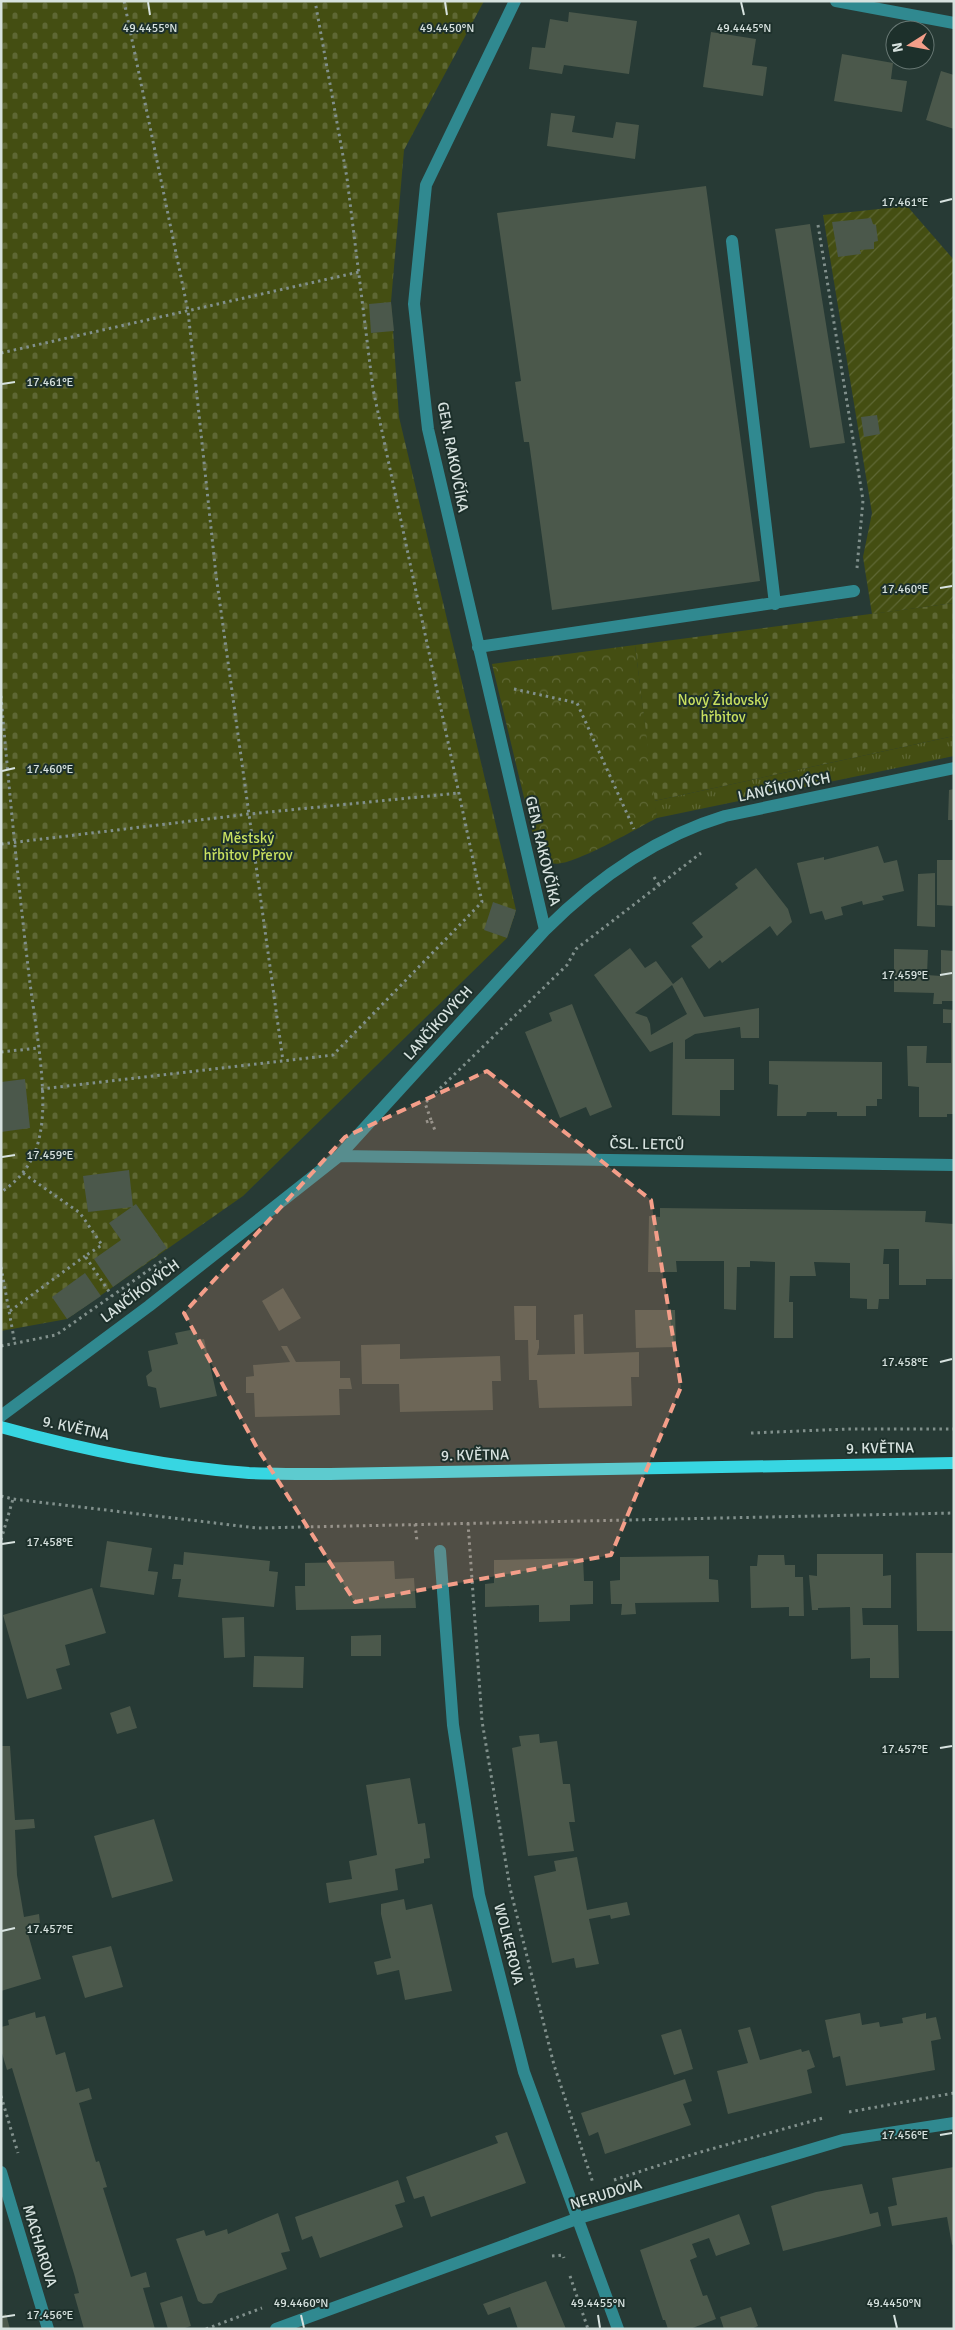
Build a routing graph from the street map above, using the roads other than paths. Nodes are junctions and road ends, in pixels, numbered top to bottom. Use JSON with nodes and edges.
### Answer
{"nodes":[{"id":1,"x":516,"y":1,"type":"edge"},
{"id":2,"x":836,"y":1,"type":"edge"},
{"id":3,"x":954,"y":23,"type":"edge"},
{"id":4,"x":732,"y":241,"type":"dead end"},
{"id":5,"x":854,"y":592,"type":"road end"},
{"id":6,"x":774,"y":604,"type":"junction"},
{"id":7,"x":478,"y":647,"type":"junction"},
{"id":8,"x":954,"y":768,"type":"edge"},
{"id":9,"x":545,"y":930,"type":"junction"},
{"id":10,"x":339,"y":1156,"type":"junction"},
{"id":11,"x":954,"y":1165,"type":"edge"},
{"id":12,"x":1,"y":1416,"type":"edge"},
{"id":13,"x":1,"y":1427,"type":"edge"},
{"id":14,"x":954,"y":1463,"type":"edge"},
{"id":15,"x":440,"y":1551,"type":"dead end"},
{"id":16,"x":954,"y":2123,"type":"edge"},
{"id":17,"x":1,"y":2172,"type":"edge"},
{"id":18,"x":579,"y":2218,"type":"junction"},
{"id":19,"x":48,"y":2329,"type":"edge"},
{"id":20,"x":276,"y":2329,"type":"edge"},
{"id":21,"x":618,"y":2329,"type":"edge"}],
"edges":[{"from":1,"to":7,"type":"street","name":"GEN. RAKOVČÍKA"},
{"from":2,"to":3,"type":"street"},
{"from":4,"to":6,"type":"street"},
{"from":5,"to":6,"type":"street"},
{"from":6,"to":7,"type":"street"},
{"from":7,"to":9,"type":"street","name":"GEN. RAKOVČÍKA"},
{"from":8,"to":9,"type":"street","name":"LANČÍKOVÝCH"},
{"from":9,"to":10,"type":"street","name":"LANČÍKOVÝCH"},
{"from":10,"to":11,"type":"street","name":"ČSL. LETCŮ"},
{"from":10,"to":12,"type":"street","name":"LANČÍKOVÝCH"},
{"from":13,"to":14,"type":"main road","name":"9. KVĚTNA"},
{"from":15,"to":18,"type":"street","name":"WOLKEROVA"},
{"from":16,"to":18,"type":"street","name":"NERUDOVA"},
{"from":17,"to":19,"type":"street","name":"MACHAROVA"},
{"from":18,"to":20,"type":"street","name":"NERUDOVA"},
{"from":18,"to":21,"type":"street","name":"WOLKEROVA"}]}
